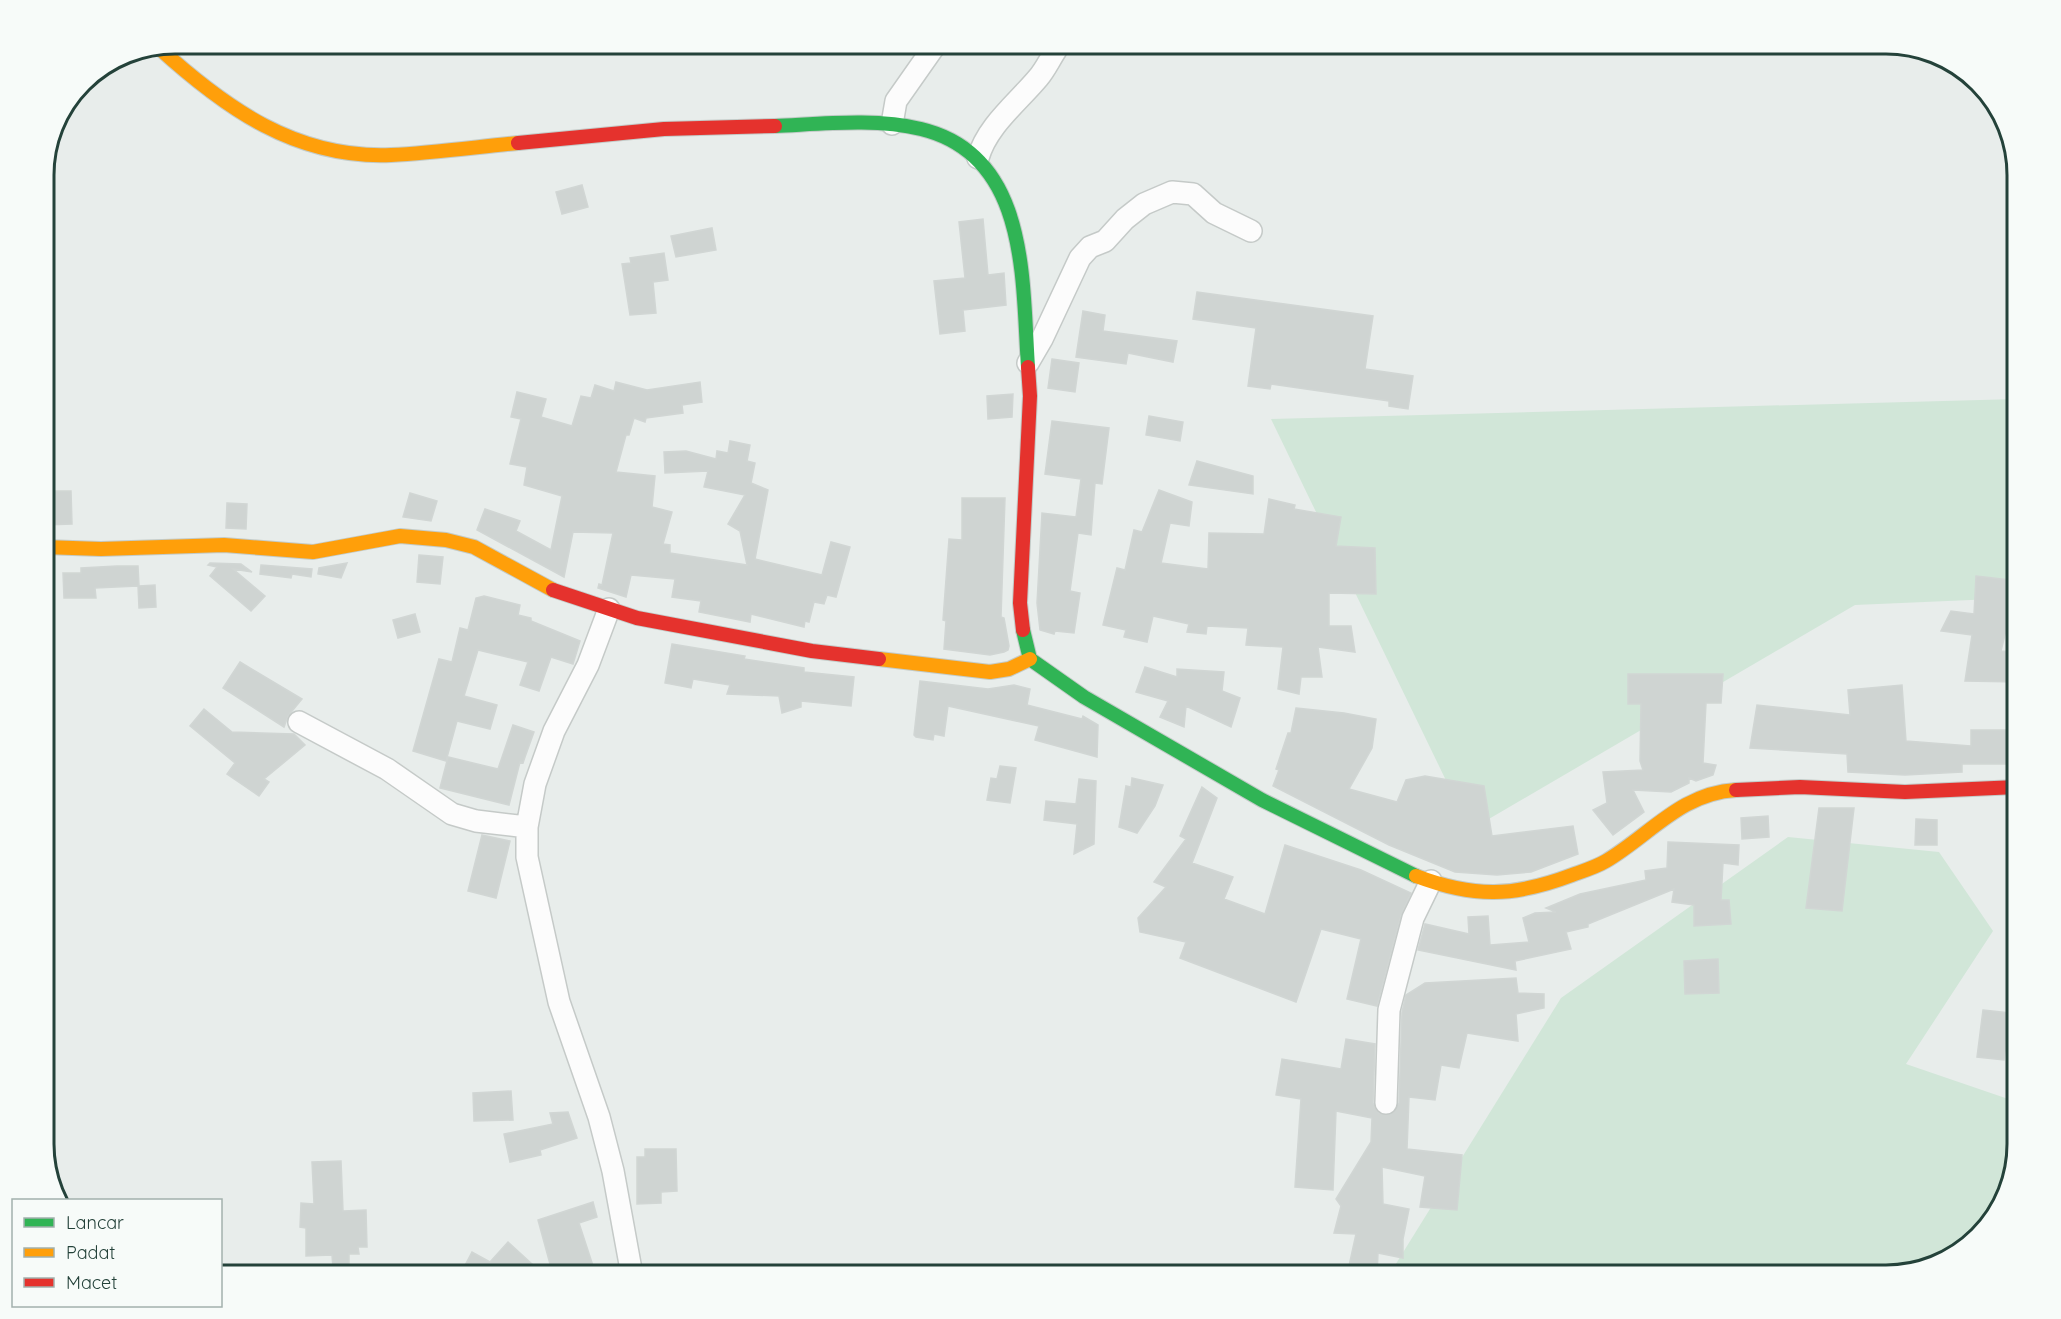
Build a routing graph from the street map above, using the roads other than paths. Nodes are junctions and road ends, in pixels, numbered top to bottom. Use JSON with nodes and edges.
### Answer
{"nodes":[{"id":1,"x":929,"y":54,"type":"edge"},
{"id":2,"x":1053,"y":54,"type":"edge"},
{"id":3,"x":167,"y":55,"type":"edge"},
{"id":4,"x":892,"y":124,"type":"junction"},
{"id":5,"x":978,"y":158,"type":"junction"},
{"id":6,"x":1251,"y":231,"type":"dead end"},
{"id":7,"x":1028,"y":363,"type":"junction"},
{"id":8,"x":54,"y":547,"type":"edge"},
{"id":9,"x":609,"y":609,"type":"junction"},
{"id":10,"x":1030,"y":659,"type":"junction"},
{"id":11,"x":299,"y":722,"type":"dead end"},
{"id":12,"x":2007,"y":787,"type":"edge"},
{"id":13,"x":527,"y":827,"type":"junction"},
{"id":14,"x":1431,"y":881,"type":"junction"},
{"id":15,"x":1386,"y":1103,"type":"dead end"},
{"id":16,"x":630,"y":1265,"type":"edge"}],
"edges":[{"from":1,"to":4,"type":"street"},
{"from":2,"to":5,"type":"street"},
{"from":3,"to":4,"type":"main road"},
{"from":4,"to":5,"type":"main road"},
{"from":5,"to":7,"type":"main road"},
{"from":6,"to":7,"type":"street"},
{"from":7,"to":10,"type":"main road"},
{"from":8,"to":9,"type":"main road"},
{"from":9,"to":10,"type":"main road"},
{"from":9,"to":13,"type":"street"},
{"from":10,"to":14,"type":"main road"},
{"from":11,"to":13,"type":"street"},
{"from":12,"to":14,"type":"main road"},
{"from":13,"to":16,"type":"street"},
{"from":14,"to":15,"type":"street"}]}
